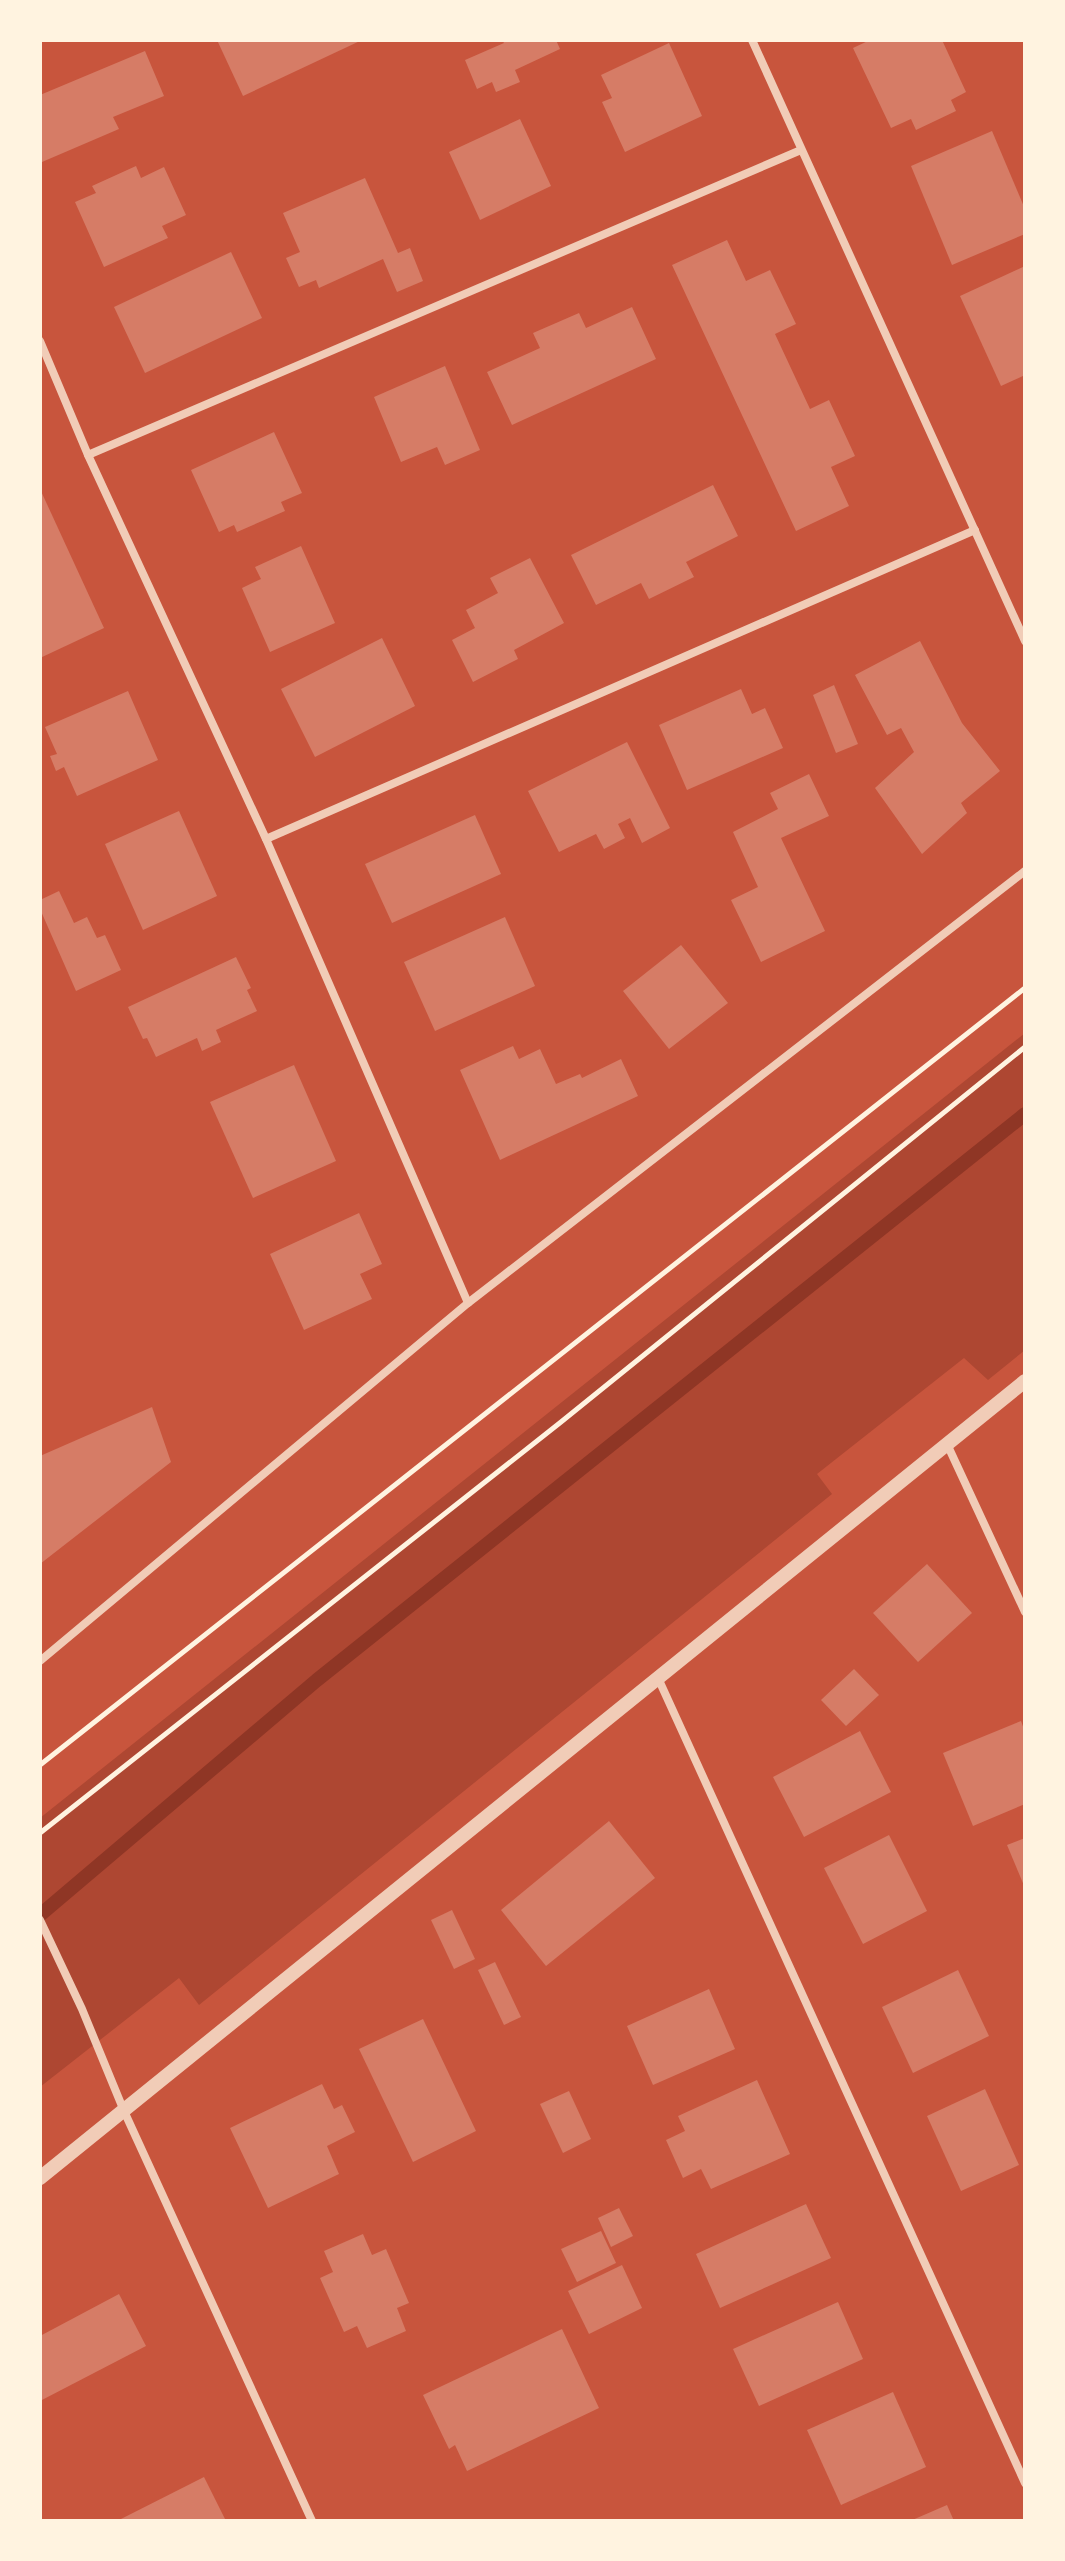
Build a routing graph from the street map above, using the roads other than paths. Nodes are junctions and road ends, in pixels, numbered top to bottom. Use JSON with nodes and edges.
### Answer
{"nodes":[{"id":1,"x":752,"y":40,"type":"edge"},
{"id":2,"x":801,"y":150,"type":"junction"},
{"id":3,"x":40,"y":341,"type":"edge"},
{"id":4,"x":88,"y":455,"type":"junction"},
{"id":5,"x":975,"y":530,"type":"junction"},
{"id":6,"x":1025,"y":641,"type":"edge"},
{"id":7,"x":266,"y":839,"type":"junction"},
{"id":8,"x":1025,"y":871,"type":"edge"},
{"id":9,"x":468,"y":1303,"type":"junction"},
{"id":10,"x":1025,"y":1381,"type":"edge"},
{"id":11,"x":947,"y":1444,"type":"junction"},
{"id":12,"x":1025,"y":1612,"type":"edge"},
{"id":13,"x":40,"y":1661,"type":"edge"},
{"id":14,"x":658,"y":1678,"type":"junction"},
{"id":15,"x":40,"y":1920,"type":"edge"},
{"id":16,"x":124,"y":2111,"type":"junction"},
{"id":17,"x":40,"y":2178,"type":"edge"},
{"id":18,"x":1025,"y":2483,"type":"edge"},
{"id":19,"x":312,"y":2521,"type":"edge"}],
"edges":[{"from":1,"to":2,"type":"street"},
{"from":2,"to":4,"type":"street"},
{"from":2,"to":5,"type":"street"},
{"from":3,"to":4,"type":"street"},
{"from":4,"to":7,"type":"street"},
{"from":5,"to":6,"type":"street"},
{"from":5,"to":7,"type":"street"},
{"from":7,"to":9,"type":"street"},
{"from":8,"to":9,"type":"street"},
{"from":9,"to":13,"type":"street"},
{"from":10,"to":11,"type":"street"},
{"from":11,"to":12,"type":"street"},
{"from":11,"to":14,"type":"street"},
{"from":14,"to":16,"type":"street"},
{"from":14,"to":18,"type":"street"},
{"from":15,"to":16,"type":"street"},
{"from":16,"to":17,"type":"street"},
{"from":16,"to":19,"type":"street"}]}
